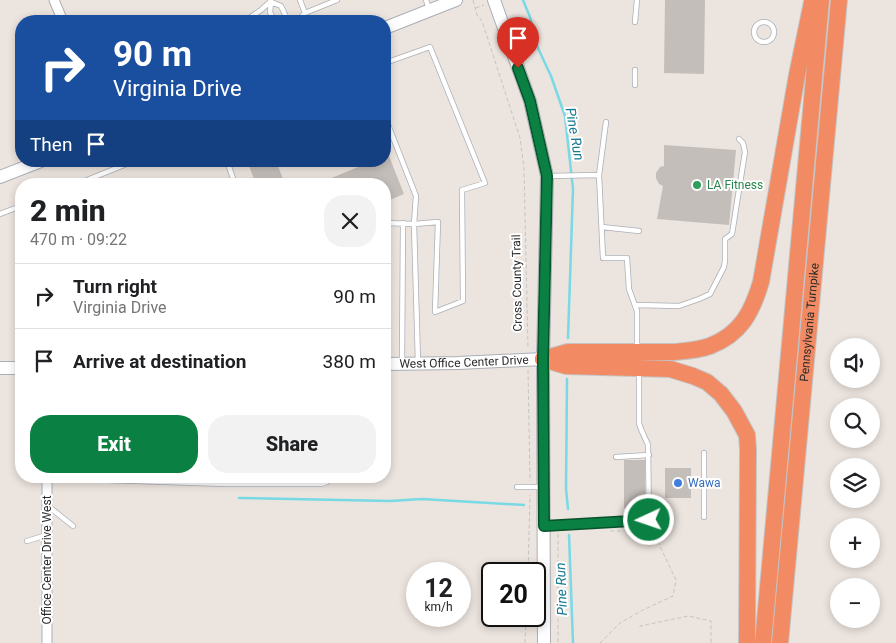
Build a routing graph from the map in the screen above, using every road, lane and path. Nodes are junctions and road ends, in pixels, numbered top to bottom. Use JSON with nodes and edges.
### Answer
{"nodes":[{"id":1,"x":54,"y":0,"type":"edge"},
{"id":2,"x":300,"y":0,"type":"edge"},
{"id":3,"x":337,"y":0,"type":"edge"},
{"id":4,"x":456,"y":0,"type":"edge"},
{"id":5,"x":473,"y":0,"type":"edge"},
{"id":6,"x":494,"y":0,"type":"edge"},
{"id":7,"x":637,"y":0,"type":"edge"},
{"id":8,"x":812,"y":0,"type":"edge"},
{"id":9,"x":821,"y":0,"type":"edge"},
{"id":10,"x":839,"y":0,"type":"edge"},
{"id":11,"x":271,"y":1,"type":"edge"},
{"id":12,"x":428,"y":5,"type":"edge"},
{"id":13,"x":305,"y":13,"type":"joint"},
{"id":14,"x":60,"y":15,"type":"edge"},
{"id":15,"x":254,"y":15,"type":"edge"},
{"id":16,"x":271,"y":15,"type":"edge"},
{"id":17,"x":285,"y":15,"type":"edge"},
{"id":18,"x":635,"y":22,"type":"dead end"},
{"id":19,"x":391,"y":25,"type":"edge"},
{"id":20,"x":762,"y":42,"type":"joint"},
{"id":21,"x":391,"y":61,"type":"edge"},
{"id":22,"x":635,"y":70,"type":"dead end"},
{"id":23,"x":635,"y":84,"type":"dead end"},
{"id":24,"x":606,"y":122,"type":"dead end"},
{"id":25,"x":391,"y":132,"type":"edge"},
{"id":26,"x":739,"y":139,"type":"dead end"},
{"id":27,"x":26,"y":167,"type":"edge"},
{"id":28,"x":119,"y":167,"type":"edge"},
{"id":29,"x":599,"y":175,"type":"junction"},
{"id":30,"x":547,"y":176,"type":"junction"},
{"id":31,"x":0,"y":177,"type":"edge"},
{"id":32,"x":92,"y":178,"type":"edge"},
{"id":33,"x":15,"y":208,"type":"edge"},
{"id":34,"x":0,"y":214,"type":"edge"},
{"id":35,"x":391,"y":223,"type":"edge"},
{"id":36,"x":403,"y":223,"type":"junction"},
{"id":37,"x":414,"y":224,"type":"junction"},
{"id":38,"x":602,"y":227,"type":"junction"},
{"id":39,"x":639,"y":231,"type":"dead end"},
{"id":40,"x":636,"y":305,"type":"junction"},
{"id":41,"x":535,"y":359,"type":"junction"},
{"id":42,"x":638,"y":360,"type":"junction"},
{"id":43,"x":391,"y":364,"type":"edge"},
{"id":44,"x":402,"y":364,"type":"junction"},
{"id":45,"x":418,"y":364,"type":"junction"},
{"id":46,"x":0,"y":368,"type":"edge"},
{"id":47,"x":15,"y":368,"type":"edge"},
{"id":48,"x":704,"y":453,"type":"dead end"},
{"id":49,"x":648,"y":454,"type":"junction"},
{"id":50,"x":616,"y":457,"type":"dead end"},
{"id":51,"x":47,"y":483,"type":"edge"},
{"id":52,"x":196,"y":483,"type":"edge"},
{"id":53,"x":324,"y":483,"type":"edge"},
{"id":54,"x":227,"y":484,"type":"joint"},
{"id":55,"x":268,"y":484,"type":"joint"},
{"id":56,"x":517,"y":487,"type":"dead end"},
{"id":57,"x":537,"y":487,"type":"junction"},
{"id":58,"x":47,"y":506,"type":"junction"},
{"id":59,"x":704,"y":517,"type":"dead end"},
{"id":60,"x":649,"y":520,"type":"junction"},
{"id":61,"x":659,"y":520,"type":"dead end"},
{"id":62,"x":73,"y":526,"type":"dead end"},
{"id":63,"x":544,"y":526,"type":"junction"},
{"id":64,"x":610,"y":531,"type":"dead end"},
{"id":65,"x":558,"y":534,"type":"dead end"},
{"id":66,"x":47,"y":535,"type":"junction"},
{"id":67,"x":28,"y":541,"type":"dead end"},
{"id":68,"x":529,"y":562,"type":"edge"},
{"id":69,"x":526,"y":627,"type":"edge"},
{"id":70,"x":640,"y":627,"type":"dead end"},
{"id":71,"x":47,"y":643,"type":"edge"},
{"id":72,"x":525,"y":643,"type":"edge"},
{"id":73,"x":544,"y":643,"type":"edge"},
{"id":74,"x":558,"y":643,"type":"edge"},
{"id":75,"x":600,"y":643,"type":"edge"},
{"id":76,"x":711,"y":643,"type":"edge"},
{"id":77,"x":747,"y":643,"type":"edge"},
{"id":78,"x":763,"y":643,"type":"edge"},
{"id":79,"x":780,"y":643,"type":"edge"}],
"edges":[{"from":1,"to":14,"type":"street"},
{"from":2,"to":13,"type":"lane"},
{"from":3,"to":13,"type":"lane"},
{"from":4,"to":12,"type":"main road"},
{"from":5,"to":41,"type":"path","name":"Cross County Trail"},
{"from":6,"to":30,"type":"main road"},
{"from":7,"to":18,"type":"lane"},
{"from":8,"to":42,"type":"highway"},
{"from":9,"to":78,"type":"highway","name":"Pennsylvania Turnpike"},
{"from":10,"to":79,"type":"highway","name":"Pennsylvania Turnpike"},
{"from":11,"to":15,"type":"lane"},
{"from":11,"to":16,"type":"lane"},
{"from":11,"to":17,"type":"lane"},
{"from":12,"to":19,"type":"main road"},
{"from":20,"to":20,"type":"lane"},
{"from":21,"to":37,"type":"lane"},
{"from":22,"to":23,"type":"lane"},
{"from":24,"to":29,"type":"lane"},
{"from":25,"to":37,"type":"lane"},
{"from":26,"to":40,"type":"lane"},
{"from":27,"to":31,"type":"main road"},
{"from":28,"to":32,"type":"lane"},
{"from":29,"to":30,"type":"lane"},
{"from":29,"to":38,"type":"lane"},
{"from":30,"to":41,"type":"main road"},
{"from":33,"to":34,"type":"lane"},
{"from":35,"to":36,"type":"lane"},
{"from":36,"to":37,"type":"lane"},
{"from":36,"to":44,"type":"lane"},
{"from":37,"to":45,"type":"lane"},
{"from":38,"to":39,"type":"lane"},
{"from":38,"to":40,"type":"lane"},
{"from":40,"to":42,"type":"lane"},
{"from":41,"to":42,"type":"highway"},
{"from":41,"to":45,"type":"main road","name":"West Office Center Drive"},
{"from":41,"to":57,"type":"main road"},
{"from":41,"to":57,"type":"path","name":"Cross County Trail"},
{"from":42,"to":49,"type":"lane"},
{"from":42,"to":77,"type":"highway"},
{"from":43,"to":44,"type":"main road","name":"West Office Center Drive"},
{"from":44,"to":45,"type":"main road","name":"West Office Center Drive"},
{"from":46,"to":47,"type":"main road"},
{"from":48,"to":59,"type":"lane"},
{"from":49,"to":50,"type":"lane"},
{"from":49,"to":60,"type":"lane"},
{"from":51,"to":58,"type":"street","name":"Office Center Drive West"},
{"from":52,"to":54,"type":"lane"},
{"from":53,"to":55,"type":"lane"},
{"from":54,"to":55,"type":"lane"},
{"from":56,"to":57,"type":"lane"},
{"from":57,"to":63,"type":"main road"},
{"from":57,"to":68,"type":"path","name":"Cross County Trail"},
{"from":58,"to":62,"type":"lane"},
{"from":58,"to":66,"type":"street","name":"Office Center Drive West"},
{"from":60,"to":61,"type":"lane"},
{"from":60,"to":63,"type":"lane"},
{"from":63,"to":73,"type":"main road"},
{"from":64,"to":75,"type":"path"},
{"from":65,"to":74,"type":"path"},
{"from":66,"to":67,"type":"lane"},
{"from":66,"to":71,"type":"street","name":"Office Center Drive West"},
{"from":69,"to":72,"type":"path"},
{"from":70,"to":76,"type":"path"}]}
